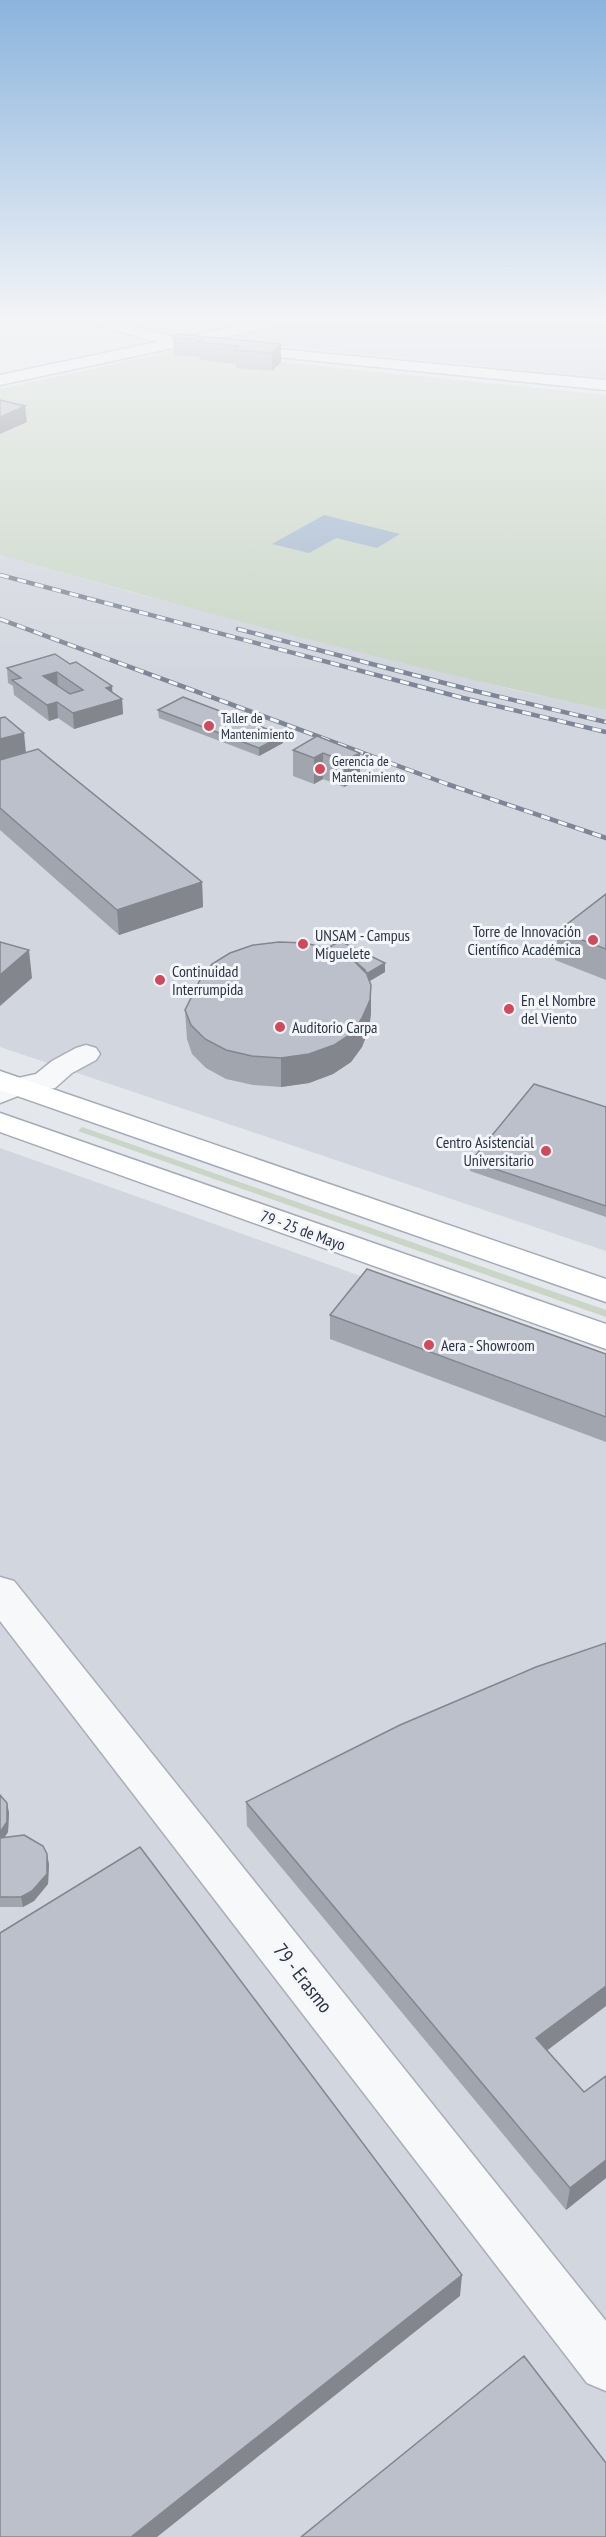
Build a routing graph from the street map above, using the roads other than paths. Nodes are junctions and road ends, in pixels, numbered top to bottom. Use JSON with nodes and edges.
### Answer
{"nodes":[{"id":1,"x":86,"y":1054,"type":"dead end"},
{"id":2,"x":5,"y":1087,"type":"edge"},
{"id":3,"x":0,"y":1122,"type":"edge"},
{"id":4,"x":606,"y":1291,"type":"edge"},
{"id":5,"x":606,"y":1338,"type":"edge"},
{"id":6,"x":0,"y":1592,"type":"edge"},
{"id":7,"x":606,"y":2364,"type":"edge"}],
"edges":[{"from":1,"to":2,"type":"street"},
{"from":2,"to":4,"type":"main road"},
{"from":3,"to":5,"type":"main road","name":"79 - 25 de Mayo"},
{"from":6,"to":7,"type":"street","name":"79 - Erasmo"}]}
